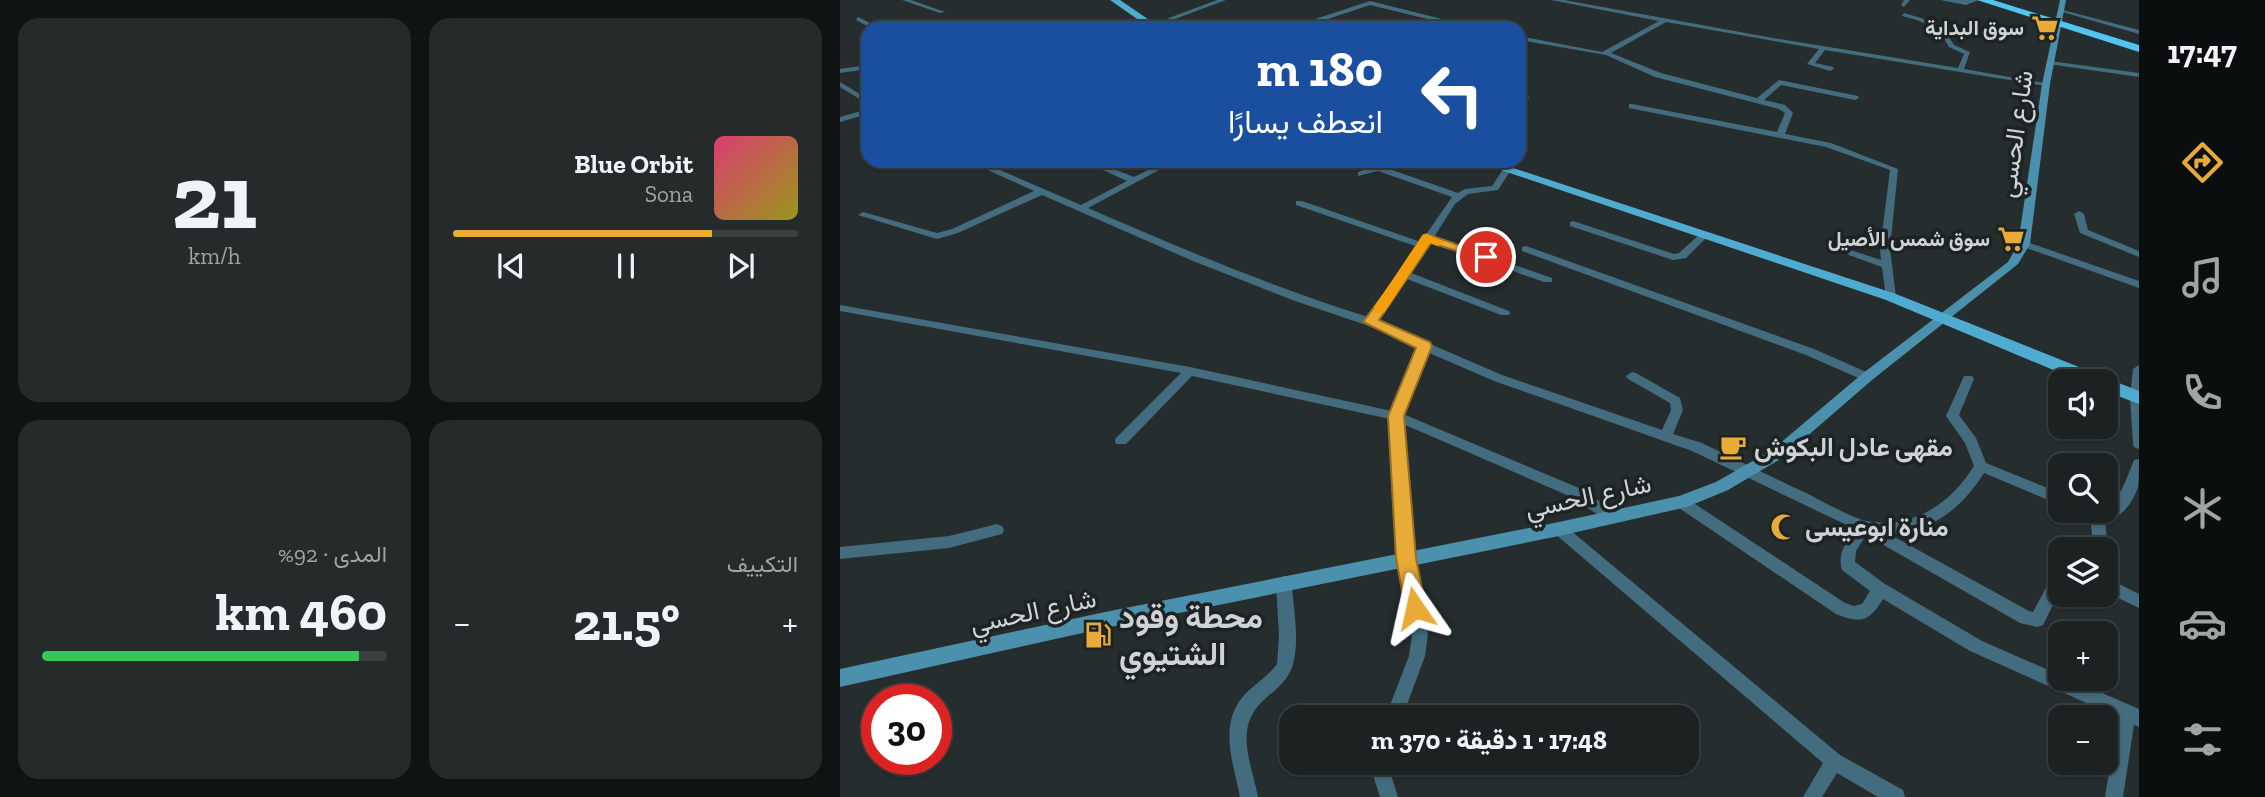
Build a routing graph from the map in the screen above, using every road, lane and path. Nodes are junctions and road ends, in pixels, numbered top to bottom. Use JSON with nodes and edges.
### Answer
{"nodes":[{"id":1,"x":905,"y":0,"type":"edge"},
{"id":2,"x":1114,"y":0,"type":"edge"},
{"id":3,"x":1223,"y":0,"type":"edge"},
{"id":4,"x":1405,"y":0,"type":"edge"},
{"id":5,"x":1554,"y":0,"type":"edge"},
{"id":6,"x":1943,"y":0,"type":"edge"},
{"id":7,"x":1976,"y":0,"type":"edge"},
{"id":8,"x":1982,"y":0,"type":"edge"},
{"id":9,"x":1995,"y":0,"type":"edge"},
{"id":10,"x":2063,"y":0,"type":"edge"},
{"id":11,"x":1387,"y":7,"type":"junction"},
{"id":12,"x":942,"y":12,"type":"dead end"},
{"id":13,"x":1903,"y":15,"type":"dead end"},
{"id":14,"x":858,"y":19,"type":"dead end"},
{"id":15,"x":1665,"y":20,"type":"junction"},
{"id":16,"x":862,"y":21,"type":"edge"},
{"id":17,"x":1143,"y":21,"type":"edge"},
{"id":18,"x":1167,"y":21,"type":"edge"},
{"id":19,"x":1315,"y":21,"type":"edge"},
{"id":20,"x":1444,"y":21,"type":"edge"},
{"id":21,"x":2058,"y":22,"type":"junction"},
{"id":22,"x":2139,"y":22,"type":"edge"},
{"id":23,"x":2129,"y":29,"type":"junction"},
{"id":24,"x":2139,"y":32,"type":"edge"},
{"id":25,"x":1526,"y":39,"type":"edge"},
{"id":26,"x":2139,"y":46,"type":"edge"},
{"id":27,"x":1823,"y":49,"type":"junction"},
{"id":28,"x":1606,"y":53,"type":"junction"},
{"id":29,"x":2050,"y":63,"type":"junction"},
{"id":30,"x":861,"y":68,"type":"edge"},
{"id":31,"x":1830,"y":69,"type":"dead end"},
{"id":32,"x":1960,"y":70,"type":"junction"},
{"id":33,"x":840,"y":71,"type":"edge"},
{"id":34,"x":2139,"y":75,"type":"edge"},
{"id":35,"x":840,"y":84,"type":"edge"},
{"id":36,"x":2046,"y":84,"type":"junction"},
{"id":37,"x":861,"y":98,"type":"edge"},
{"id":38,"x":1855,"y":98,"type":"dead end"},
{"id":39,"x":1758,"y":101,"type":"junction"},
{"id":40,"x":1632,"y":106,"type":"dead end"},
{"id":41,"x":861,"y":113,"type":"edge"},
{"id":42,"x":840,"y":120,"type":"edge"},
{"id":43,"x":1780,"y":136,"type":"junction"},
{"id":44,"x":987,"y":168,"type":"edge"},
{"id":45,"x":1104,"y":168,"type":"edge"},
{"id":46,"x":1158,"y":168,"type":"edge"},
{"id":47,"x":1501,"y":168,"type":"edge"},
{"id":48,"x":1507,"y":170,"type":"junction"},
{"id":49,"x":1361,"y":174,"type":"dead end"},
{"id":50,"x":1133,"y":180,"type":"junction"},
{"id":51,"x":1040,"y":192,"type":"junction"},
{"id":52,"x":1458,"y":196,"type":"junction"},
{"id":53,"x":1299,"y":204,"type":"dead end"},
{"id":54,"x":1080,"y":209,"type":"junction"},
{"id":55,"x":2080,"y":214,"type":"dead end"},
{"id":56,"x":863,"y":215,"type":"dead end"},
{"id":57,"x":1573,"y":224,"type":"dead end"},
{"id":58,"x":1703,"y":236,"type":"junction"},
{"id":59,"x":1425,"y":241,"type":"junction"},
{"id":60,"x":2024,"y":244,"type":"junction"},
{"id":61,"x":1829,"y":246,"type":"dead end"},
{"id":62,"x":1526,"y":249,"type":"dead end"},
{"id":63,"x":2139,"y":254,"type":"edge"},
{"id":64,"x":1887,"y":265,"type":"junction"},
{"id":65,"x":1405,"y":274,"type":"junction"},
{"id":66,"x":1548,"y":280,"type":"dead end"},
{"id":67,"x":2139,"y":285,"type":"edge"},
{"id":68,"x":1891,"y":297,"type":"junction"},
{"id":69,"x":840,"y":308,"type":"edge"},
{"id":70,"x":1505,"y":313,"type":"dead end"},
{"id":71,"x":1944,"y":316,"type":"junction"},
{"id":72,"x":1370,"y":322,"type":"junction"},
{"id":73,"x":1424,"y":346,"type":"junction"},
{"id":74,"x":2069,"y":369,"type":"edge"},
{"id":75,"x":2139,"y":369,"type":"edge"},
{"id":76,"x":1190,"y":371,"type":"junction"},
{"id":77,"x":1632,"y":376,"type":"dead end"},
{"id":78,"x":1867,"y":377,"type":"junction"},
{"id":79,"x":1968,"y":379,"type":"dead end"},
{"id":80,"x":2118,"y":389,"type":"edge"},
{"id":81,"x":2137,"y":397,"type":"edge"},
{"id":82,"x":1396,"y":416,"type":"junction"},
{"id":83,"x":1666,"y":436,"type":"junction"},
{"id":84,"x":1121,"y":441,"type":"dead end"},
{"id":85,"x":2139,"y":444,"type":"edge"},
{"id":86,"x":2139,"y":464,"type":"edge"},
{"id":87,"x":1981,"y":466,"type":"junction"},
{"id":88,"x":1748,"y":472,"type":"junction"},
{"id":89,"x":2135,"y":487,"type":"edge"},
{"id":90,"x":2048,"y":494,"type":"edge"},
{"id":91,"x":1681,"y":502,"type":"junction"},
{"id":92,"x":2118,"y":506,"type":"edge"},
{"id":93,"x":1613,"y":517,"type":"junction"},
{"id":94,"x":1864,"y":527,"type":"junction"},
{"id":95,"x":1559,"y":529,"type":"junction"},
{"id":96,"x":997,"y":530,"type":"dead end"},
{"id":97,"x":840,"y":553,"type":"edge"},
{"id":98,"x":1406,"y":558,"type":"junction"},
{"id":99,"x":1284,"y":583,"type":"junction"},
{"id":100,"x":2118,"y":588,"type":"edge"},
{"id":101,"x":1880,"y":589,"type":"junction"},
{"id":102,"x":2048,"y":599,"type":"edge"},
{"id":103,"x":2139,"y":601,"type":"edge"},
{"id":104,"x":840,"y":678,"type":"edge"},
{"id":105,"x":1398,"y":705,"type":"edge"},
{"id":106,"x":2133,"y":715,"type":"edge"},
{"id":107,"x":1834,"y":761,"type":"junction"},
{"id":108,"x":1383,"y":775,"type":"edge"},
{"id":109,"x":1249,"y":797,"type":"edge"},
{"id":110,"x":1389,"y":797,"type":"edge"},
{"id":111,"x":1812,"y":797,"type":"edge"},
{"id":112,"x":1896,"y":797,"type":"edge"},
{"id":113,"x":2114,"y":797,"type":"edge"}],
"edges":[{"from":1,"to":12,"type":"street"},
{"from":2,"to":17,"type":"main road"},
{"from":3,"to":18,"type":"street"},
{"from":4,"to":11,"type":"street"},
{"from":5,"to":15,"type":"street"},
{"from":6,"to":7,"type":"street"},
{"from":8,"to":21,"type":"highway"},
{"from":9,"to":21,"type":"highway"},
{"from":10,"to":21,"type":"street","name":"شارع الحسي"},
{"from":11,"to":19,"type":"street"},
{"from":11,"to":20,"type":"street"},
{"from":13,"to":32,"type":"street"},
{"from":14,"to":16,"type":"street"},
{"from":15,"to":27,"type":"street"},
{"from":15,"to":28,"type":"street"},
{"from":21,"to":23,"type":"street"},
{"from":21,"to":26,"type":"highway"},
{"from":21,"to":26,"type":"highway"},
{"from":21,"to":29,"type":"street","name":"شارع الحسي"},
{"from":22,"to":23,"type":"street"},
{"from":23,"to":24,"type":"street"},
{"from":25,"to":28,"type":"street"},
{"from":27,"to":31,"type":"street"},
{"from":27,"to":32,"type":"street"},
{"from":28,"to":39,"type":"street"},
{"from":29,"to":34,"type":"street"},
{"from":29,"to":36,"type":"street","name":"شارع الحسي"},
{"from":30,"to":33,"type":"street"},
{"from":32,"to":36,"type":"street"},
{"from":35,"to":37,"type":"street"},
{"from":36,"to":60,"type":"street","name":"شارع الحسي"},
{"from":38,"to":39,"type":"street"},
{"from":39,"to":43,"type":"street"},
{"from":40,"to":43,"type":"street"},
{"from":41,"to":42,"type":"street"},
{"from":43,"to":64,"type":"street"},
{"from":44,"to":51,"type":"street"},
{"from":45,"to":50,"type":"street"},
{"from":46,"to":50,"type":"street"},
{"from":47,"to":48,"type":"main road"},
{"from":48,"to":52,"type":"street"},
{"from":48,"to":58,"type":"main road"},
{"from":49,"to":52,"type":"street"},
{"from":50,"to":54,"type":"street"},
{"from":51,"to":54,"type":"street"},
{"from":51,"to":56,"type":"street"},
{"from":52,"to":59,"type":"street"},
{"from":53,"to":59,"type":"street"},
{"from":54,"to":72,"type":"street"},
{"from":55,"to":63,"type":"street"},
{"from":57,"to":58,"type":"street"},
{"from":58,"to":68,"type":"main road"},
{"from":59,"to":65,"type":"street"},
{"from":59,"to":66,"type":"street"},
{"from":60,"to":67,"type":"street"},
{"from":60,"to":71,"type":"street","name":"شارع الحسي"},
{"from":61,"to":64,"type":"street"},
{"from":62,"to":78,"type":"street"},
{"from":64,"to":68,"type":"street"},
{"from":65,"to":70,"type":"street"},
{"from":65,"to":72,"type":"street"},
{"from":68,"to":71,"type":"main road"},
{"from":69,"to":76,"type":"street"},
{"from":71,"to":74,"type":"main road"},
{"from":71,"to":78,"type":"street","name":"شارع الحسي"},
{"from":72,"to":73,"type":"street"},
{"from":73,"to":82,"type":"street"},
{"from":73,"to":83,"type":"street"},
{"from":75,"to":81,"type":"street"},
{"from":76,"to":82,"type":"street"},
{"from":76,"to":84,"type":"street"},
{"from":77,"to":83,"type":"street"},
{"from":78,"to":88,"type":"street","name":"شارع الحسي"},
{"from":79,"to":87,"type":"street"},
{"from":80,"to":81,"type":"main road"},
{"from":81,"to":85,"type":"street"},
{"from":82,"to":93,"type":"street"},
{"from":82,"to":98,"type":"street"},
{"from":83,"to":88,"type":"street"},
{"from":86,"to":89,"type":"street"},
{"from":87,"to":90,"type":"street"},
{"from":87,"to":94,"type":"street"},
{"from":88,"to":91,"type":"street","name":"شارع الحسي"},
{"from":88,"to":94,"type":"street"},
{"from":89,"to":92,"type":"street"},
{"from":91,"to":93,"type":"street","name":"شارع الحسي"},
{"from":91,"to":101,"type":"street"},
{"from":93,"to":95,"type":"street","name":"شارع الحسي"},
{"from":94,"to":101,"type":"street"},
{"from":94,"to":102,"type":"street"},
{"from":95,"to":98,"type":"street","name":"شارع الحسي"},
{"from":95,"to":107,"type":"street"},
{"from":96,"to":97,"type":"street"},
{"from":98,"to":99,"type":"street","name":"شارع الحسي"},
{"from":98,"to":105,"type":"street"},
{"from":99,"to":104,"type":"street","name":"شارع الحسي"},
{"from":99,"to":109,"type":"street"},
{"from":100,"to":103,"type":"street"},
{"from":101,"to":106,"type":"street"},
{"from":106,"to":113,"type":"street"},
{"from":107,"to":111,"type":"street"},
{"from":107,"to":112,"type":"street"},
{"from":108,"to":110,"type":"street"}]}
